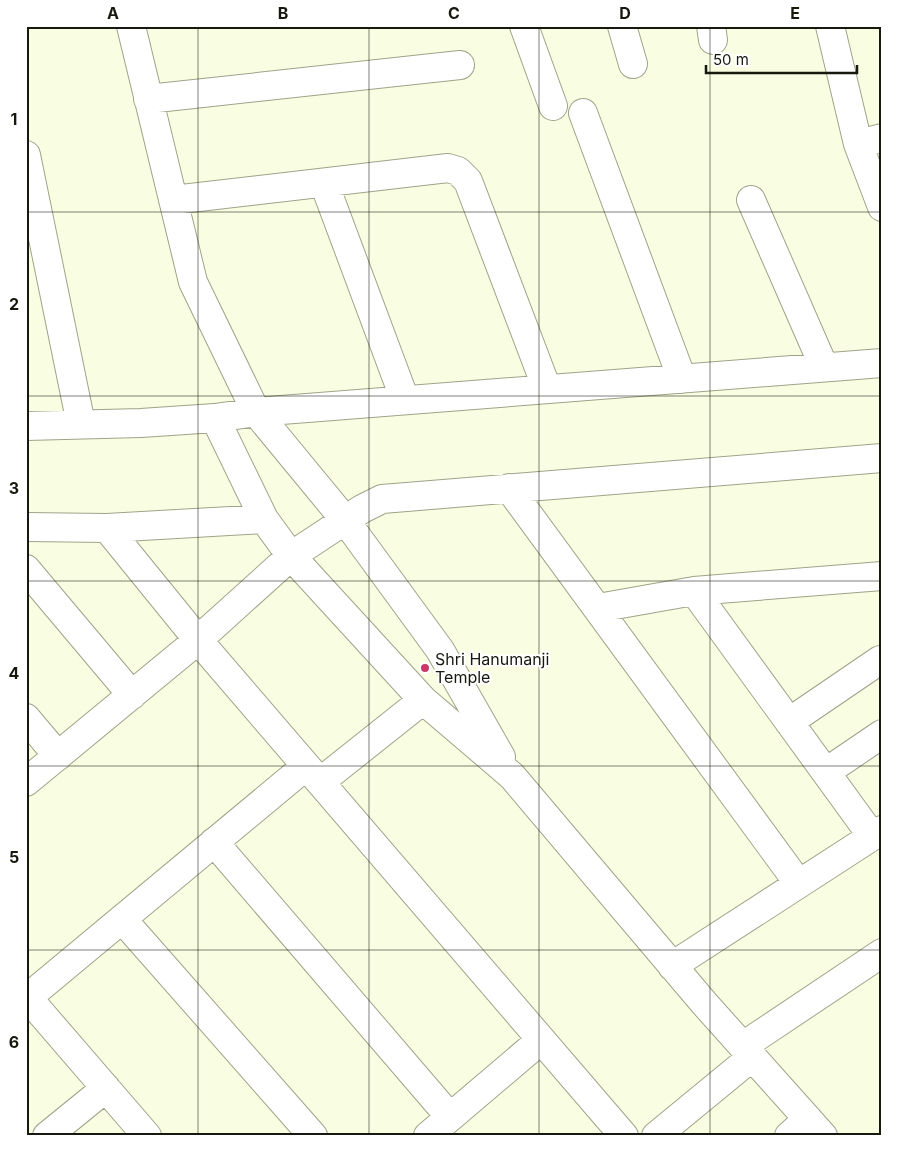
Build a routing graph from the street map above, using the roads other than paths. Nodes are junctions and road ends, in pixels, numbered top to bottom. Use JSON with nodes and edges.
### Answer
{"nodes":[{"id":1,"x":131,"y":26,"type":"edge"},
{"id":2,"x":524,"y":26,"type":"edge"},
{"id":3,"x":622,"y":26,"type":"edge"},
{"id":4,"x":830,"y":26,"type":"edge"},
{"id":5,"x":633,"y":64,"type":"dead end"},
{"id":6,"x":460,"y":65,"type":"dead end"},
{"id":7,"x":148,"y":99,"type":"junction"},
{"id":8,"x":553,"y":106,"type":"dead end"},
{"id":9,"x":583,"y":113,"type":"dead end"},
{"id":10,"x":870,"y":141,"type":"edge"},
{"id":11,"x":26,"y":154,"type":"edge"},
{"id":12,"x":324,"y":183,"type":"junction"},
{"id":13,"x":173,"y":200,"type":"junction"},
{"id":14,"x":751,"y":200,"type":"dead end"},
{"id":15,"x":882,"y":206,"type":"edge"},
{"id":16,"x":882,"y":363,"type":"edge"},
{"id":17,"x":824,"y":367,"type":"junction"},
{"id":18,"x":682,"y":378,"type":"junction"},
{"id":19,"x":547,"y":389,"type":"junction"},
{"id":20,"x":405,"y":400,"type":"junction"},
{"id":21,"x":256,"y":412,"type":"junction"},
{"id":22,"x":215,"y":418,"type":"junction"},
{"id":23,"x":81,"y":424,"type":"junction"},
{"id":24,"x":26,"y":426,"type":"edge"},
{"id":25,"x":882,"y":458,"type":"edge"},
{"id":26,"x":509,"y":488,"type":"junction"},
{"id":27,"x":264,"y":519,"type":"junction"},
{"id":28,"x":345,"y":520,"type":"junction"},
{"id":29,"x":26,"y":527,"type":"edge"},
{"id":30,"x":107,"y":528,"type":"junction"},
{"id":31,"x":291,"y":556,"type":"junction"},
{"id":32,"x":26,"y":569,"type":"edge"},
{"id":33,"x":882,"y":576,"type":"edge"},
{"id":34,"x":694,"y":591,"type":"junction"},
{"id":35,"x":598,"y":608,"type":"junction"},
{"id":36,"x":198,"y":640,"type":"junction"},
{"id":37,"x":880,"y":660,"type":"dead end"},
{"id":38,"x":132,"y":695,"type":"junction"},
{"id":39,"x":423,"y":700,"type":"junction"},
{"id":40,"x":26,"y":718,"type":"edge"},
{"id":41,"x":789,"y":722,"type":"junction"},
{"id":42,"x":882,"y":734,"type":"edge"},
{"id":43,"x":58,"y":756,"type":"junction"},
{"id":44,"x":826,"y":772,"type":"junction"},
{"id":45,"x":313,"y":774,"type":"junction"},
{"id":46,"x":512,"y":776,"type":"junction"},
{"id":47,"x":26,"y":782,"type":"edge"},
{"id":48,"x":877,"y":833,"type":"edge"},
{"id":49,"x":214,"y":842,"type":"junction"},
{"id":50,"x":799,"y":884,"type":"junction"},
{"id":51,"x":122,"y":919,"type":"junction"},
{"id":52,"x":882,"y":953,"type":"edge"},
{"id":53,"x":672,"y":966,"type":"junction"},
{"id":54,"x":27,"y":998,"type":"edge"},
{"id":55,"x":541,"y":1040,"type":"junction"},
{"id":56,"x":747,"y":1051,"type":"junction"},
{"id":57,"x":106,"y":1088,"type":"junction"},
{"id":58,"x":450,"y":1117,"type":"junction"},
{"id":59,"x":807,"y":1130,"type":"edge"},
{"id":60,"x":47,"y":1136,"type":"edge"},
{"id":61,"x":147,"y":1136,"type":"edge"},
{"id":62,"x":313,"y":1136,"type":"edge"},
{"id":63,"x":428,"y":1136,"type":"edge"},
{"id":64,"x":624,"y":1136,"type":"edge"},
{"id":65,"x":656,"y":1136,"type":"edge"}],
"edges":[{"from":1,"to":7,"type":"street"},
{"from":2,"to":8,"type":"street"},
{"from":3,"to":5,"type":"street"},
{"from":4,"to":10,"type":"street"},
{"from":6,"to":7,"type":"street"},
{"from":7,"to":13,"type":"street"},
{"from":9,"to":18,"type":"street"},
{"from":10,"to":15,"type":"street"},
{"from":11,"to":23,"type":"street"},
{"from":12,"to":13,"type":"street"},
{"from":12,"to":19,"type":"street"},
{"from":12,"to":20,"type":"street"},
{"from":13,"to":21,"type":"street"},
{"from":14,"to":17,"type":"street"},
{"from":16,"to":17,"type":"street"},
{"from":17,"to":18,"type":"street"},
{"from":18,"to":19,"type":"street"},
{"from":19,"to":20,"type":"street"},
{"from":20,"to":21,"type":"street"},
{"from":21,"to":22,"type":"street"},
{"from":21,"to":28,"type":"street"},
{"from":22,"to":23,"type":"street"},
{"from":22,"to":27,"type":"street"},
{"from":23,"to":24,"type":"street"},
{"from":25,"to":26,"type":"street"},
{"from":26,"to":28,"type":"street"},
{"from":26,"to":35,"type":"street"},
{"from":27,"to":30,"type":"street"},
{"from":27,"to":31,"type":"street"},
{"from":28,"to":31,"type":"street"},
{"from":28,"to":46,"type":"street"},
{"from":29,"to":30,"type":"street"},
{"from":30,"to":36,"type":"street"},
{"from":31,"to":36,"type":"street"},
{"from":31,"to":39,"type":"street"},
{"from":32,"to":38,"type":"street"},
{"from":33,"to":34,"type":"street"},
{"from":34,"to":35,"type":"street"},
{"from":34,"to":41,"type":"street"},
{"from":35,"to":50,"type":"street"},
{"from":36,"to":38,"type":"street"},
{"from":36,"to":45,"type":"street"},
{"from":37,"to":41,"type":"street"},
{"from":38,"to":43,"type":"street"},
{"from":39,"to":45,"type":"street"},
{"from":39,"to":46,"type":"street"},
{"from":40,"to":43,"type":"street"},
{"from":41,"to":44,"type":"street"},
{"from":42,"to":44,"type":"street"},
{"from":43,"to":47,"type":"street"},
{"from":44,"to":48,"type":"street"},
{"from":45,"to":49,"type":"street"},
{"from":45,"to":55,"type":"street"},
{"from":46,"to":53,"type":"street"},
{"from":48,"to":50,"type":"street"},
{"from":49,"to":51,"type":"street"},
{"from":49,"to":58,"type":"street"},
{"from":50,"to":53,"type":"street"},
{"from":51,"to":54,"type":"street"},
{"from":51,"to":62,"type":"street"},
{"from":52,"to":56,"type":"street"},
{"from":53,"to":56,"type":"street"},
{"from":54,"to":57,"type":"street"},
{"from":55,"to":58,"type":"street"},
{"from":55,"to":64,"type":"street"},
{"from":56,"to":59,"type":"street"},
{"from":56,"to":65,"type":"street"},
{"from":57,"to":60,"type":"street"},
{"from":57,"to":61,"type":"street"},
{"from":58,"to":63,"type":"street"}]}
